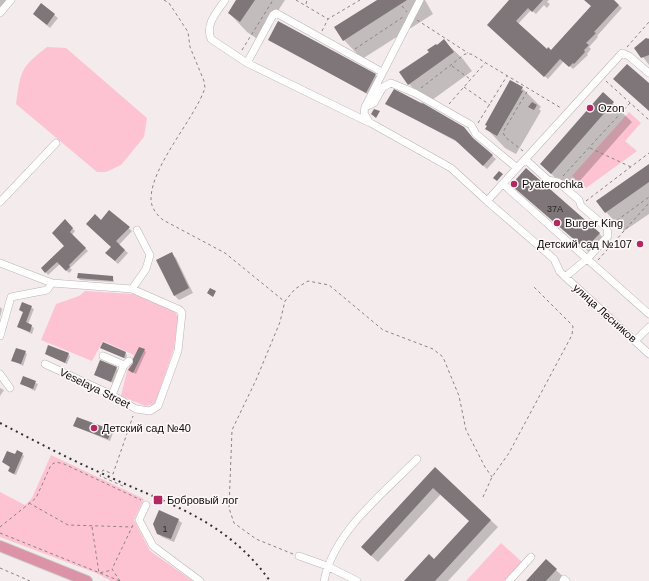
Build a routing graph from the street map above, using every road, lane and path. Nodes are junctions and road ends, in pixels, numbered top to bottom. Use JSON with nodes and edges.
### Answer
{"nodes":[{"id":1,"x":11,"y":0,"type":"edge"},
{"id":2,"x":164,"y":0,"type":"edge"},
{"id":3,"x":225,"y":0,"type":"edge"},
{"id":4,"x":273,"y":0,"type":"edge"},
{"id":5,"x":296,"y":0,"type":"edge"},
{"id":6,"x":308,"y":0,"type":"edge"},
{"id":7,"x":360,"y":0,"type":"edge"},
{"id":8,"x":420,"y":0,"type":"edge"},
{"id":9,"x":306,"y":5,"type":"junction"},
{"id":10,"x":0,"y":14,"type":"edge"},
{"id":11,"x":410,"y":15,"type":"junction"},
{"id":12,"x":328,"y":19,"type":"junction"},
{"id":13,"x":649,"y":22,"type":"edge"},
{"id":14,"x":319,"y":36,"type":"junction"},
{"id":15,"x":348,"y":53,"type":"junction"},
{"id":16,"x":622,"y":53,"type":"junction"},
{"id":17,"x":468,"y":54,"type":"junction"},
{"id":18,"x":238,"y":57,"type":"junction"},
{"id":19,"x":247,"y":63,"type":"junction"},
{"id":20,"x":486,"y":63,"type":"junction"},
{"id":21,"x":451,"y":65,"type":"junction"},
{"id":22,"x":648,"y":70,"type":"edge"},
{"id":23,"x":382,"y":72,"type":"junction"},
{"id":24,"x":600,"y":75,"type":"junction"},
{"id":25,"x":508,"y":76,"type":"junction"},
{"id":26,"x":471,"y":79,"type":"junction"},
{"id":27,"x":464,"y":87,"type":"junction"},
{"id":28,"x":529,"y":89,"type":"junction"},
{"id":29,"x":415,"y":93,"type":"junction"},
{"id":30,"x":630,"y":103,"type":"junction"},
{"id":31,"x":490,"y":105,"type":"junction"},
{"id":32,"x":365,"y":107,"type":"junction"},
{"id":33,"x":444,"y":109,"type":"junction"},
{"id":34,"x":567,"y":112,"type":"junction"},
{"id":35,"x":649,"y":120,"type":"edge"},
{"id":36,"x":369,"y":122,"type":"junction"},
{"id":37,"x":474,"y":130,"type":"junction"},
{"id":38,"x":56,"y":143,"type":"dead end"},
{"id":39,"x":589,"y":148,"type":"junction"},
{"id":40,"x":649,"y":153,"type":"edge"},
{"id":41,"x":526,"y":157,"type":"junction"},
{"id":42,"x":631,"y":167,"type":"junction"},
{"id":43,"x":517,"y":168,"type":"junction"},
{"id":44,"x":558,"y":182,"type":"junction"},
{"id":45,"x":503,"y":184,"type":"junction"},
{"id":46,"x":649,"y":197,"type":"edge"},
{"id":47,"x":488,"y":201,"type":"junction"},
{"id":48,"x":0,"y":202,"type":"edge"},
{"id":49,"x":649,"y":203,"type":"edge"},
{"id":50,"x":581,"y":206,"type":"junction"},
{"id":51,"x":606,"y":228,"type":"junction"},
{"id":52,"x":136,"y":230,"type":"dead end"},
{"id":53,"x":588,"y":258,"type":"junction"},
{"id":54,"x":0,"y":263,"type":"edge"},
{"id":55,"x":594,"y":264,"type":"junction"},
{"id":56,"x":562,"y":274,"type":"junction"},
{"id":57,"x":52,"y":283,"type":"junction"},
{"id":58,"x":533,"y":286,"type":"dead end"},
{"id":59,"x":132,"y":290,"type":"junction"},
{"id":60,"x":285,"y":301,"type":"junction"},
{"id":61,"x":649,"y":314,"type":"edge"},
{"id":62,"x":649,"y":327,"type":"edge"},
{"id":63,"x":0,"y":336,"type":"edge"},
{"id":64,"x":635,"y":341,"type":"junction"},
{"id":65,"x":649,"y":354,"type":"edge"},
{"id":66,"x":103,"y":356,"type":"dead end"},
{"id":67,"x":45,"y":364,"type":"dead end"},
{"id":68,"x":0,"y":374,"type":"edge"},
{"id":69,"x":10,"y":388,"type":"dead end"},
{"id":70,"x":112,"y":395,"type":"junction"},
{"id":71,"x":136,"y":409,"type":"junction"},
{"id":72,"x":417,"y":459,"type":"dead end"},
{"id":73,"x":492,"y":477,"type":"junction"},
{"id":74,"x":123,"y":486,"type":"dead end"},
{"id":75,"x":483,"y":497,"type":"dead end"},
{"id":76,"x":28,"y":503,"type":"junction"},
{"id":77,"x":146,"y":506,"type":"joint"},
{"id":78,"x":134,"y":521,"type":"dead end"},
{"id":79,"x":0,"y":527,"type":"edge"},
{"id":80,"x":92,"y":527,"type":"junction"},
{"id":81,"x":132,"y":527,"type":"junction"},
{"id":82,"x":0,"y":533,"type":"edge"},
{"id":83,"x":0,"y":546,"type":"edge"},
{"id":84,"x":300,"y":556,"type":"joint"},
{"id":85,"x":531,"y":557,"type":"dead end"},
{"id":86,"x":327,"y":566,"type":"junction"},
{"id":87,"x":0,"y":568,"type":"edge"},
{"id":88,"x":112,"y":570,"type":"junction"},
{"id":89,"x":99,"y":573,"type":"junction"},
{"id":90,"x":30,"y":581,"type":"edge"},
{"id":91,"x":87,"y":581,"type":"edge"},
{"id":92,"x":121,"y":581,"type":"edge"},
{"id":93,"x":200,"y":581,"type":"edge"},
{"id":94,"x":324,"y":581,"type":"edge"},
{"id":95,"x":357,"y":581,"type":"edge"},
{"id":96,"x":510,"y":581,"type":"edge"},
{"id":97,"x":563,"y":581,"type":"edge"},
{"id":98,"x":566,"y":581,"type":"edge"}],
"edges":[{"from":1,"to":10,"type":"street"},
{"from":2,"to":60,"type":"path"},
{"from":3,"to":18,"type":"street","name":"улица Лесников"},
{"from":4,"to":18,"type":"path"},
{"from":5,"to":9,"type":"path"},
{"from":6,"to":9,"type":"path"},
{"from":7,"to":12,"type":"path"},
{"from":8,"to":11,"type":"street"},
{"from":9,"to":12,"type":"path"},
{"from":11,"to":15,"type":"path"},
{"from":11,"to":17,"type":"path"},
{"from":11,"to":23,"type":"street"},
{"from":12,"to":14,"type":"path"},
{"from":13,"to":16,"type":"path"},
{"from":14,"to":15,"type":"street"},
{"from":14,"to":19,"type":"street"},
{"from":15,"to":23,"type":"street"},
{"from":16,"to":22,"type":"street"},
{"from":16,"to":24,"type":"street"},
{"from":17,"to":20,"type":"path"},
{"from":17,"to":21,"type":"path"},
{"from":18,"to":19,"type":"street","name":"улица Лесников"},
{"from":19,"to":36,"type":"street","name":"улица Лесников"},
{"from":20,"to":25,"type":"path"},
{"from":20,"to":26,"type":"path"},
{"from":21,"to":26,"type":"path"},
{"from":21,"to":29,"type":"path"},
{"from":23,"to":32,"type":"street"},
{"from":24,"to":30,"type":"path"},
{"from":24,"to":34,"type":"street"},
{"from":25,"to":28,"type":"path"},
{"from":25,"to":31,"type":"path"},
{"from":26,"to":27,"type":"path"},
{"from":27,"to":31,"type":"path"},
{"from":27,"to":33,"type":"path"},
{"from":28,"to":34,"type":"path"},
{"from":28,"to":41,"type":"path"},
{"from":29,"to":32,"type":"street"},
{"from":29,"to":33,"type":"street"},
{"from":30,"to":35,"type":"path"},
{"from":30,"to":39,"type":"path"},
{"from":31,"to":37,"type":"path"},
{"from":32,"to":36,"type":"street"},
{"from":33,"to":37,"type":"street"},
{"from":34,"to":41,"type":"street"},
{"from":36,"to":47,"type":"street","name":"улица Лесников"},
{"from":37,"to":43,"type":"street"},
{"from":38,"to":48,"type":"street"},
{"from":39,"to":42,"type":"path"},
{"from":39,"to":44,"type":"path"},
{"from":40,"to":42,"type":"path"},
{"from":41,"to":43,"type":"street"},
{"from":41,"to":44,"type":"street"},
{"from":42,"to":50,"type":"path"},
{"from":43,"to":45,"type":"street"},
{"from":44,"to":50,"type":"street"},
{"from":45,"to":47,"type":"street"},
{"from":45,"to":53,"type":"street"},
{"from":46,"to":51,"type":"path"},
{"from":47,"to":56,"type":"street","name":"улица Лесников"},
{"from":49,"to":55,"type":"path"},
{"from":50,"to":51,"type":"street"},
{"from":51,"to":53,"type":"street"},
{"from":52,"to":59,"type":"street"},
{"from":53,"to":55,"type":"street"},
{"from":53,"to":56,"type":"street"},
{"from":54,"to":57,"type":"street"},
{"from":55,"to":61,"type":"street"},
{"from":56,"to":64,"type":"street","name":"улица Лесников"},
{"from":57,"to":59,"type":"street"},
{"from":57,"to":63,"type":"street"},
{"from":58,"to":73,"type":"path"},
{"from":59,"to":71,"type":"street","name":"Veselaya Street"},
{"from":60,"to":73,"type":"path"},
{"from":60,"to":84,"type":"path"},
{"from":62,"to":64,"type":"street"},
{"from":64,"to":65,"type":"street","name":"улица Лесников"},
{"from":66,"to":70,"type":"street"},
{"from":67,"to":70,"type":"street","name":"Veselaya Street"},
{"from":68,"to":69,"type":"street"},
{"from":70,"to":71,"type":"street","name":"Veselaya Street"},
{"from":71,"to":74,"type":"path"},
{"from":72,"to":86,"type":"street"},
{"from":73,"to":75,"type":"path"},
{"from":76,"to":77,"type":"path"},
{"from":76,"to":79,"type":"path"},
{"from":76,"to":80,"type":"path"},
{"from":77,"to":93,"type":"street"},
{"from":78,"to":81,"type":"path"},
{"from":80,"to":81,"type":"path"},
{"from":80,"to":89,"type":"path"},
{"from":81,"to":88,"type":"path"},
{"from":82,"to":89,"type":"path"},
{"from":83,"to":91,"type":"highway"},
{"from":84,"to":86,"type":"street"},
{"from":85,"to":96,"type":"street"},
{"from":86,"to":94,"type":"street"},
{"from":86,"to":95,"type":"street"},
{"from":87,"to":90,"type":"path"},
{"from":88,"to":89,"type":"path"},
{"from":88,"to":92,"type":"path"},
{"from":89,"to":92,"type":"path"},
{"from":97,"to":98,"type":"street"}]}
